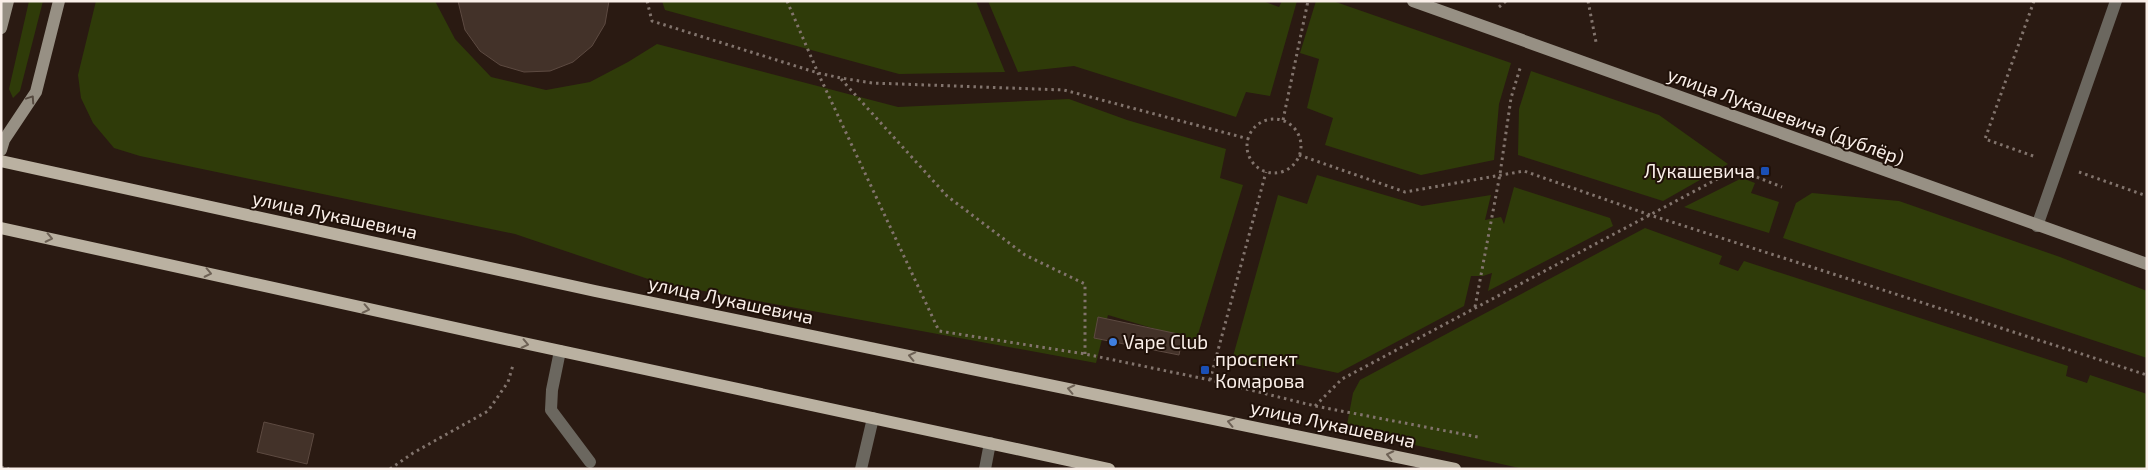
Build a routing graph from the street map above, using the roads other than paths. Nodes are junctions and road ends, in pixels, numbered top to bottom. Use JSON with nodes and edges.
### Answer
{"nodes":[{"id":1,"x":8,"y":1,"type":"edge"},
{"id":2,"x":59,"y":1,"type":"edge"},
{"id":3,"x":1413,"y":1,"type":"edge"},
{"id":4,"x":2116,"y":1,"type":"edge"},
{"id":5,"x":1,"y":28,"type":"edge"},
{"id":6,"x":2,"y":140,"type":"edge"},
{"id":7,"x":1,"y":160,"type":"edge"},
{"id":8,"x":2037,"y":226,"type":"junction"},
{"id":9,"x":1,"y":228,"type":"edge"},
{"id":10,"x":2147,"y":264,"type":"edge"},
{"id":11,"x":560,"y":351,"type":"junction"},
{"id":12,"x":873,"y":418,"type":"junction"},
{"id":13,"x":990,"y":443,"type":"junction"},
{"id":14,"x":590,"y":462,"type":"dead end"},
{"id":15,"x":861,"y":469,"type":"edge"},
{"id":16,"x":985,"y":469,"type":"edge"},
{"id":17,"x":1109,"y":469,"type":"edge"},
{"id":18,"x":1454,"y":469,"type":"edge"}],
"edges":[{"from":1,"to":5,"type":"main road"},
{"from":6,"to":2,"type":"main road","one_way":true},
{"from":3,"to":8,"type":"main road","name":"улица Лукашевича (дублёр)"},
{"from":4,"to":8,"type":"street"},
{"from":18,"to":7,"type":"main road","name":"улица Лукашевича","one_way":true},
{"from":8,"to":10,"type":"main road","name":"улица Лукашевича (дублёр)"},
{"from":9,"to":11,"type":"main road","one_way":true},
{"from":11,"to":12,"type":"main road"},
{"from":11,"to":14,"type":"street"},
{"from":12,"to":13,"type":"main road"},
{"from":12,"to":15,"type":"street"},
{"from":13,"to":16,"type":"street"},
{"from":13,"to":17,"type":"main road"}]}
